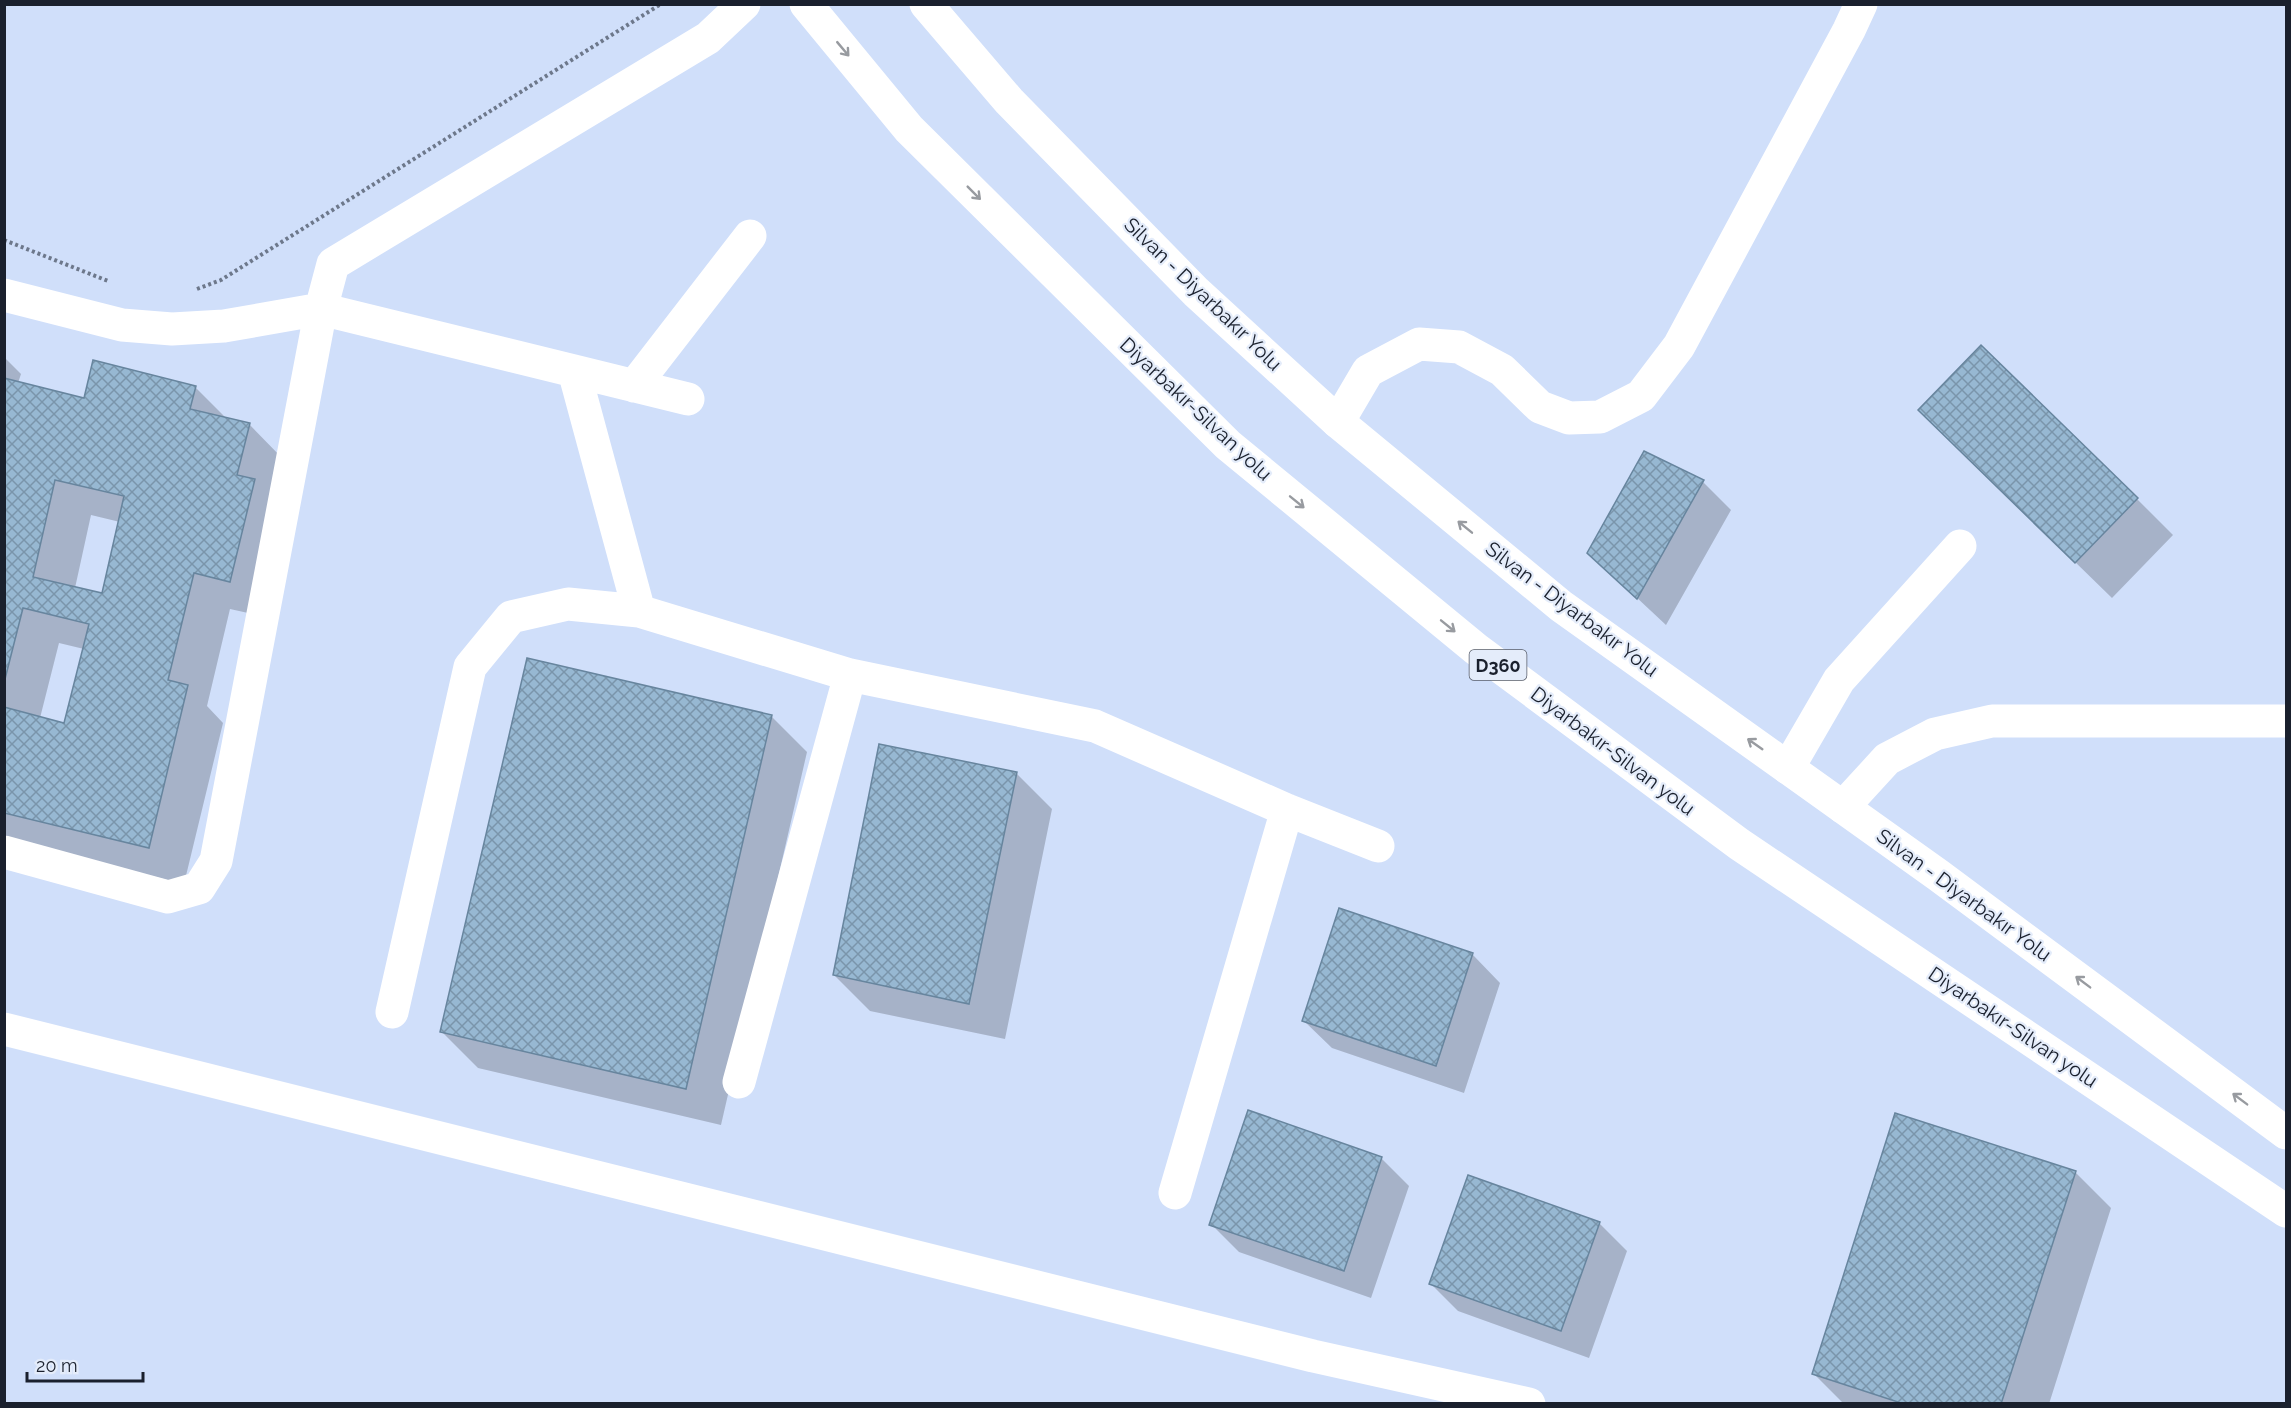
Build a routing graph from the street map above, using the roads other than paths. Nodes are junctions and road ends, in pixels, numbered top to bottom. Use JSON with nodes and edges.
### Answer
{"nodes":[{"id":1,"x":744,"y":4,"type":"edge"},
{"id":2,"x":806,"y":4,"type":"edge"},
{"id":3,"x":926,"y":4,"type":"edge"},
{"id":4,"x":1861,"y":4,"type":"edge"},
{"id":5,"x":750,"y":236,"type":"dead end"},
{"id":6,"x":4,"y":295,"type":"edge"},
{"id":7,"x":321,"y":309,"type":"junction"},
{"id":8,"x":574,"y":371,"type":"junction"},
{"id":9,"x":634,"y":386,"type":"junction"},
{"id":10,"x":688,"y":399,"type":"dead end"},
{"id":11,"x":1338,"y":422,"type":"junction"},
{"id":12,"x":1960,"y":546,"type":"dead end"},
{"id":13,"x":639,"y":611,"type":"junction"},
{"id":14,"x":850,"y":675,"type":"junction"},
{"id":15,"x":2286,"y":721,"type":"edge"},
{"id":16,"x":1788,"y":768,"type":"junction"},
{"id":17,"x":1843,"y":807,"type":"junction"},
{"id":18,"x":1287,"y":810,"type":"junction"},
{"id":19,"x":1378,"y":846,"type":"dead end"},
{"id":20,"x":4,"y":852,"type":"edge"},
{"id":21,"x":392,"y":1012,"type":"dead end"},
{"id":22,"x":4,"y":1029,"type":"edge"},
{"id":23,"x":738,"y":1082,"type":"dead end"},
{"id":24,"x":2286,"y":1133,"type":"edge"},
{"id":25,"x":1175,"y":1193,"type":"dead end"},
{"id":26,"x":2286,"y":1211,"type":"edge"},
{"id":27,"x":1529,"y":1404,"type":"edge"}],
"edges":[{"from":1,"to":7,"type":"main road"},
{"from":2,"to":26,"type":"main road","name":"Diyarbakır-Silvan yolu","number":"D360","one_way":true},
{"from":3,"to":11,"type":"main road","name":"Silvan - Diyarbakır Yolu"},
{"from":4,"to":11,"type":"main road"},
{"from":5,"to":9,"type":"main road"},
{"from":6,"to":7,"type":"main road"},
{"from":7,"to":8,"type":"main road"},
{"from":7,"to":20,"type":"main road"},
{"from":8,"to":9,"type":"main road"},
{"from":8,"to":13,"type":"main road"},
{"from":9,"to":10,"type":"main road"},
{"from":16,"to":11,"type":"main road","name":"Silvan - Diyarbakır Yolu","one_way":true},
{"from":12,"to":16,"type":"main road"},
{"from":13,"to":14,"type":"main road"},
{"from":13,"to":21,"type":"main road"},
{"from":14,"to":18,"type":"main road"},
{"from":14,"to":23,"type":"main road"},
{"from":15,"to":17,"type":"main road"},
{"from":16,"to":17,"type":"main road","name":"Silvan - Diyarbakır Yolu"},
{"from":24,"to":17,"type":"main road","name":"Silvan - Diyarbakır Yolu","one_way":true},
{"from":18,"to":19,"type":"main road"},
{"from":18,"to":25,"type":"main road"},
{"from":22,"to":27,"type":"main road"}]}
